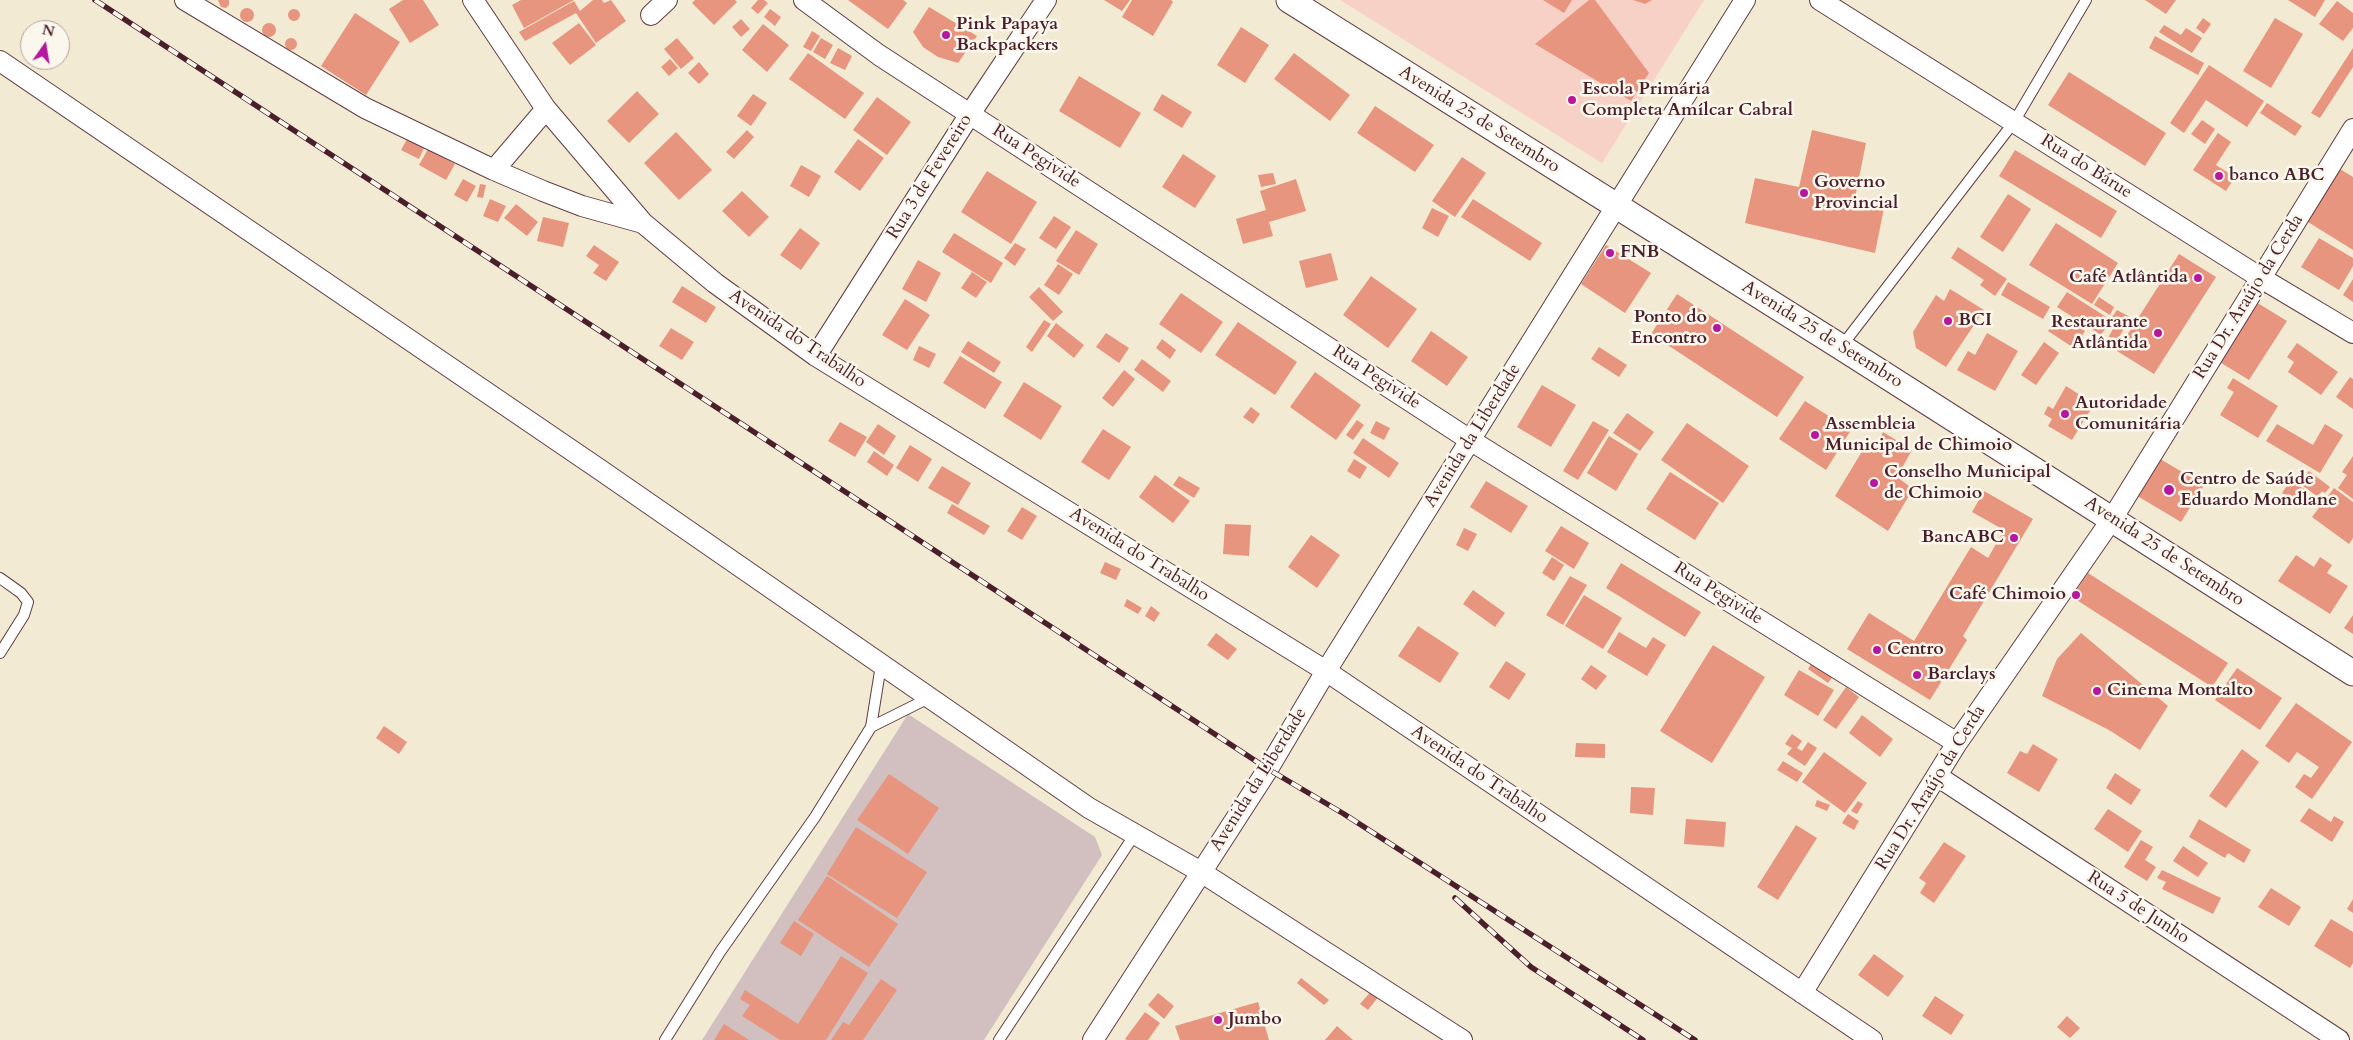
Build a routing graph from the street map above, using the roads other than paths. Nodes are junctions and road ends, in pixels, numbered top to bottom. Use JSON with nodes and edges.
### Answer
{"nodes":[{"id":1,"x":184,"y":0,"type":"edge"},
{"id":2,"x":473,"y":0,"type":"edge"},
{"id":3,"x":667,"y":0,"type":"edge"},
{"id":4,"x":804,"y":0,"type":"edge"},
{"id":5,"x":1046,"y":0,"type":"edge"},
{"id":6,"x":1288,"y":0,"type":"edge"},
{"id":7,"x":1745,"y":0,"type":"edge"},
{"id":8,"x":1820,"y":0,"type":"edge"},
{"id":9,"x":2086,"y":0,"type":"edge"},
{"id":10,"x":651,"y":15,"type":"dead end"},
{"id":11,"x":0,"y":61,"type":"edge"},
{"id":12,"x":546,"y":109,"type":"junction"},
{"id":13,"x":970,"y":114,"type":"junction"},
{"id":14,"x":2014,"y":122,"type":"junction"},
{"id":15,"x":2353,"y":129,"type":"edge"},
{"id":16,"x":494,"y":170,"type":"junction"},
{"id":17,"x":1616,"y":206,"type":"junction"},
{"id":18,"x":643,"y":224,"type":"junction"},
{"id":19,"x":2261,"y":278,"type":"junction"},
{"id":20,"x":2353,"y":333,"type":"edge"},
{"id":21,"x":1841,"y":347,"type":"junction"},
{"id":22,"x":816,"y":356,"type":"junction"},
{"id":23,"x":1470,"y":440,"type":"junction"},
{"id":24,"x":2112,"y":519,"type":"junction"},
{"id":25,"x":0,"y":578,"type":"edge"},
{"id":26,"x":0,"y":653,"type":"edge"},
{"id":27,"x":881,"y":665,"type":"junction"},
{"id":28,"x":1326,"y":671,"type":"junction"},
{"id":29,"x":2353,"y":673,"type":"edge"},
{"id":30,"x":929,"y":698,"type":"junction"},
{"id":31,"x":871,"y":727,"type":"junction"},
{"id":32,"x":1957,"y":743,"type":"junction"},
{"id":33,"x":1937,"y":776,"type":"junction"},
{"id":34,"x":1135,"y":834,"type":"junction"},
{"id":35,"x":1201,"y":872,"type":"junction"},
{"id":36,"x":1802,"y":993,"type":"junction"},
{"id":37,"x":665,"y":1040,"type":"edge"},
{"id":38,"x":999,"y":1040,"type":"edge"},
{"id":39,"x":1093,"y":1040,"type":"edge"},
{"id":40,"x":1462,"y":1040,"type":"edge"},
{"id":41,"x":1872,"y":1040,"type":"edge"},
{"id":42,"x":2339,"y":1040,"type":"edge"}],
"edges":[{"from":1,"to":16,"type":"street"},
{"from":2,"to":12,"type":"street","name":"Avenida do Trabalho"},
{"from":3,"to":10,"type":"street"},
{"from":4,"to":13,"type":"street","name":"Rua Pegivide"},
{"from":5,"to":13,"type":"street","name":"Rua 3 de Fevereiro"},
{"from":6,"to":17,"type":"street","name":"Avenida 25 de Setembro"},
{"from":7,"to":17,"type":"street","name":"Avenida da Liberdade"},
{"from":8,"to":14,"type":"street","name":"Rua do Bárue"},
{"from":9,"to":14,"type":"lane"},
{"from":11,"to":27,"type":"street"},
{"from":12,"to":16,"type":"street"},
{"from":12,"to":18,"type":"street","name":"Avenida do Trabalho"},
{"from":13,"to":22,"type":"street","name":"Rua 3 de Fevereiro"},
{"from":13,"to":23,"type":"street","name":"Rua Pegivide"},
{"from":14,"to":19,"type":"street","name":"Rua do Bárue"},
{"from":14,"to":21,"type":"lane"},
{"from":15,"to":19,"type":"street","name":"Rua Dr. Araújo da Cerda"},
{"from":16,"to":18,"type":"street"},
{"from":17,"to":21,"type":"street","name":"Avenida 25 de Setembro"},
{"from":17,"to":23,"type":"street","name":"Avenida da Liberdade"},
{"from":18,"to":22,"type":"street","name":"Avenida do Trabalho"},
{"from":19,"to":20,"type":"street","name":"Rua do Bárue"},
{"from":19,"to":24,"type":"street","name":"Rua Dr. Araújo da Cerda"},
{"from":21,"to":24,"type":"street","name":"Avenida 25 de Setembro"},
{"from":22,"to":28,"type":"street","name":"Avenida do Trabalho"},
{"from":23,"to":28,"type":"street","name":"Avenida da Liberdade"},
{"from":23,"to":32,"type":"street","name":"Rua Pegivide"},
{"from":24,"to":29,"type":"street","name":"Avenida 25 de Setembro"},
{"from":24,"to":32,"type":"street","name":"Rua Dr. Araújo da Cerda"},
{"from":25,"to":26,"type":"lane"},
{"from":27,"to":30,"type":"street"},
{"from":27,"to":31,"type":"lane"},
{"from":28,"to":35,"type":"street","name":"Avenida da Liberdade"},
{"from":28,"to":36,"type":"street","name":"Avenida do Trabalho"},
{"from":30,"to":31,"type":"lane"},
{"from":30,"to":34,"type":"street"},
{"from":31,"to":37,"type":"lane"},
{"from":32,"to":33,"type":"street","name":"Rua Dr. Araújo da Cerda"},
{"from":33,"to":36,"type":"street","name":"Rua Dr. Araújo da Cerda"},
{"from":33,"to":42,"type":"street","name":"Rua 5 de Junho"},
{"from":34,"to":35,"type":"street"},
{"from":34,"to":38,"type":"lane"},
{"from":35,"to":39,"type":"street","name":"Avenida da Liberdade"},
{"from":35,"to":40,"type":"street"},
{"from":36,"to":41,"type":"street","name":"Avenida do Trabalho"}]}
